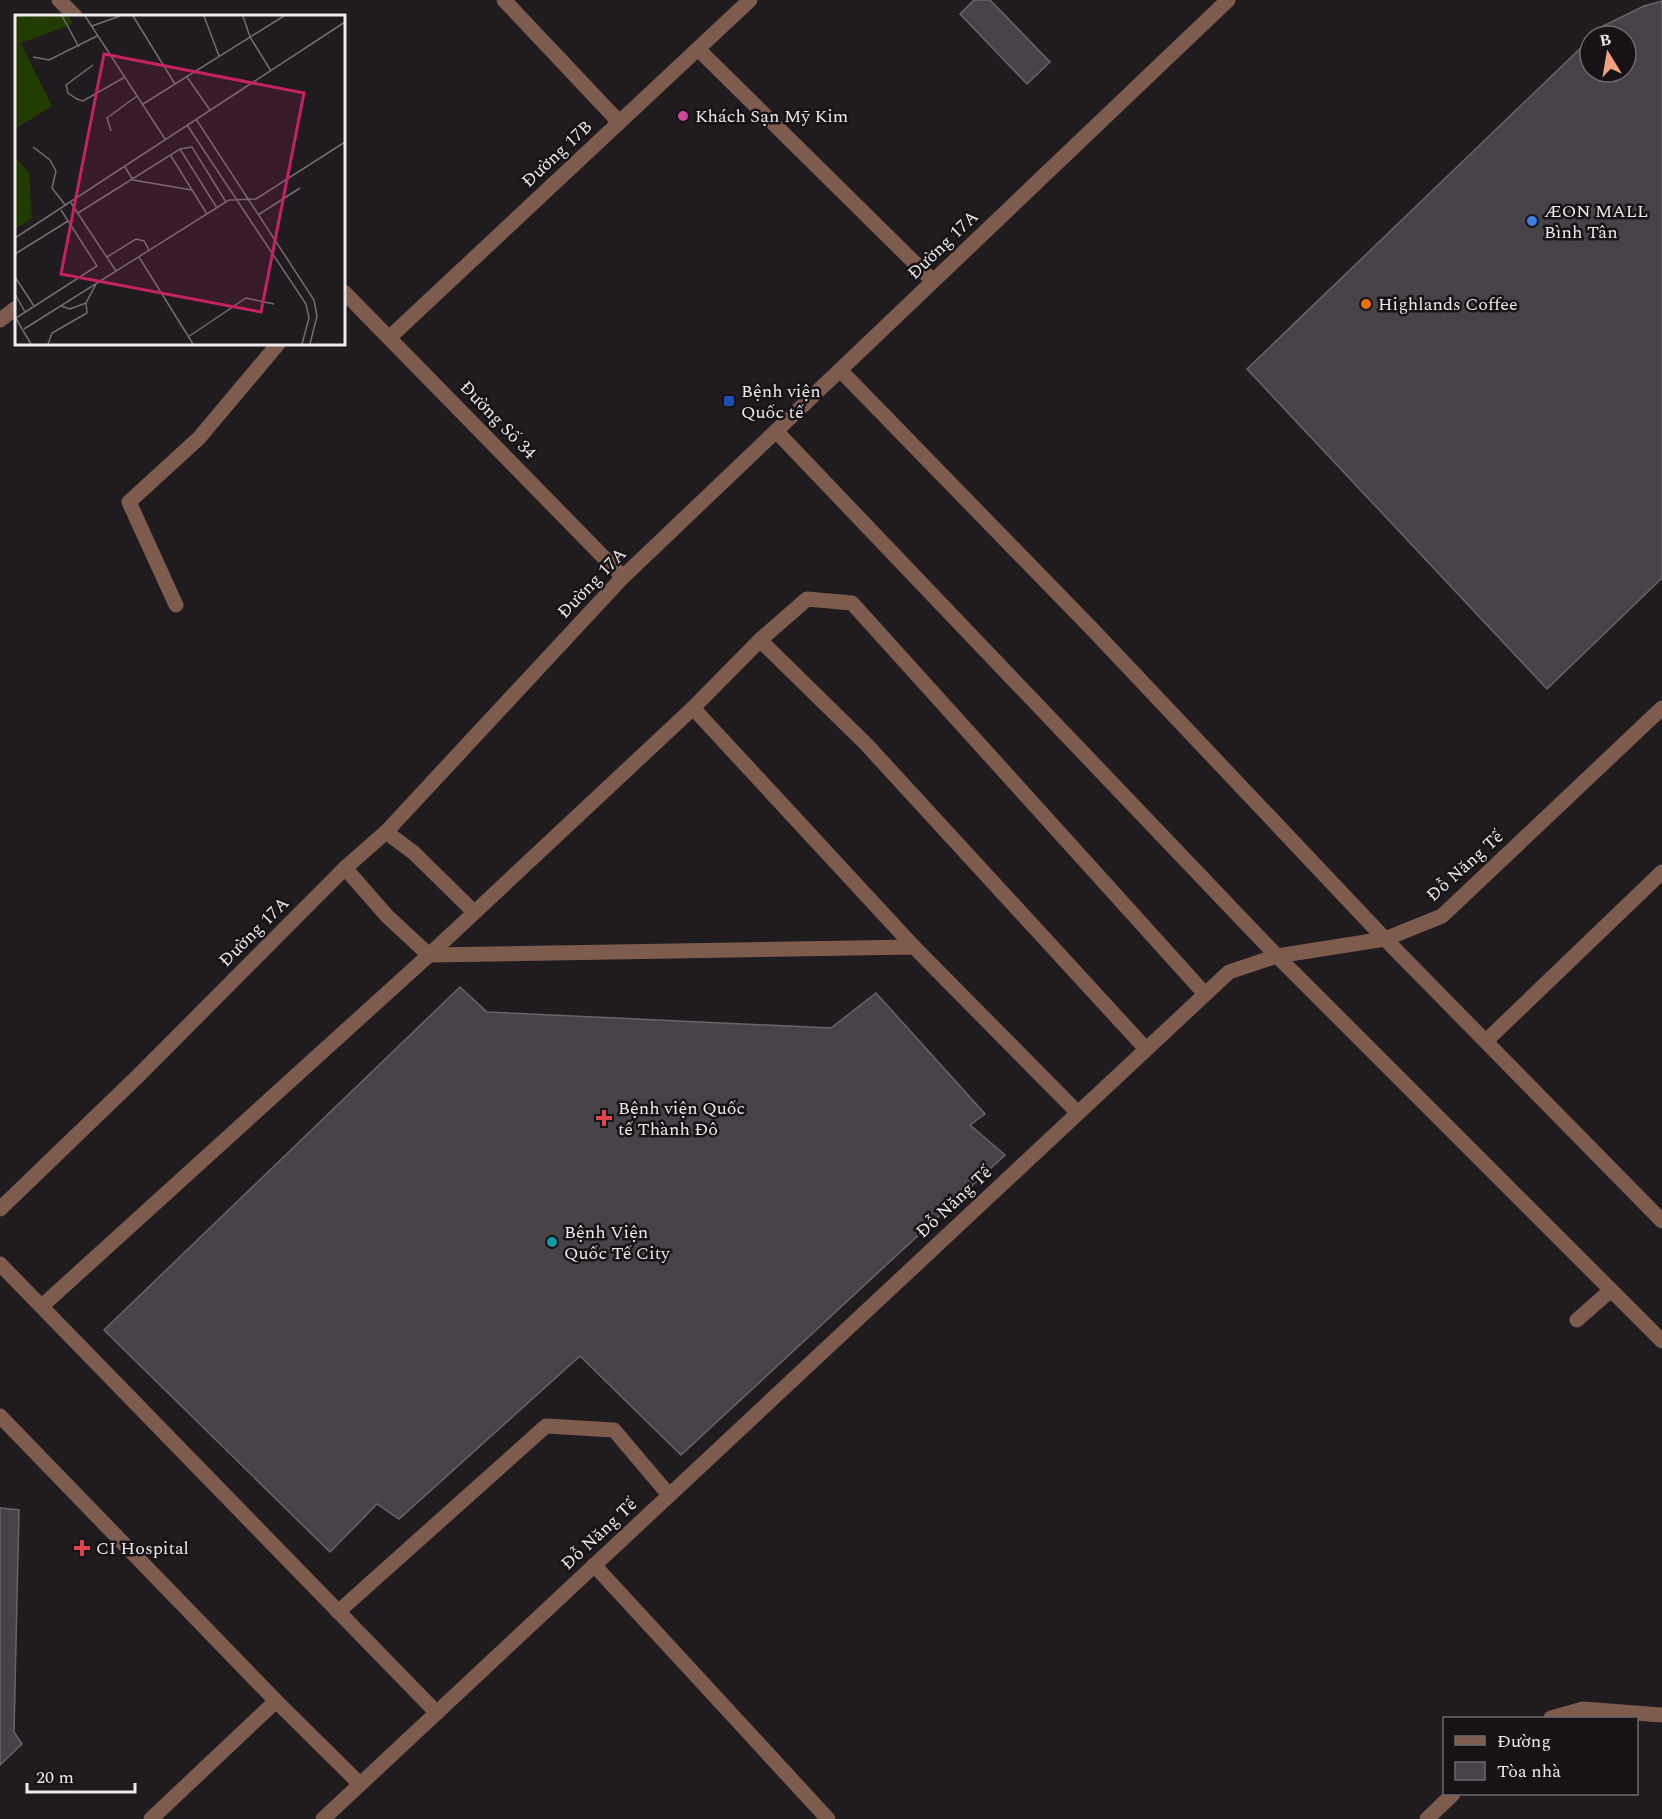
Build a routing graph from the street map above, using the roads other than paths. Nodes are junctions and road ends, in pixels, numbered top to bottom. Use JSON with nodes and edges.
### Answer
{"nodes":[{"id":1,"x":59,"y":0,"type":"edge"},
{"id":2,"x":504,"y":0,"type":"edge"},
{"id":3,"x":750,"y":0,"type":"edge"},
{"id":4,"x":1228,"y":0,"type":"edge"},
{"id":5,"x":74,"y":15,"type":"edge"},
{"id":6,"x":698,"y":50,"type":"junction"},
{"id":7,"x":619,"y":122,"type":"junction"},
{"id":8,"x":933,"y":281,"type":"junction"},
{"id":9,"x":345,"y":293,"type":"edge"},
{"id":10,"x":15,"y":309,"type":"edge"},
{"id":11,"x":0,"y":320,"type":"edge"},
{"id":12,"x":390,"y":337,"type":"junction"},
{"id":13,"x":277,"y":345,"type":"edge"},
{"id":14,"x":840,"y":370,"type":"junction"},
{"id":15,"x":776,"y":431,"type":"junction"},
{"id":16,"x":623,"y":577,"type":"junction"},
{"id":17,"x":176,"y":605,"type":"dead end"},
{"id":18,"x":760,"y":640,"type":"junction"},
{"id":19,"x":693,"y":708,"type":"junction"},
{"id":20,"x":1662,"y":708,"type":"edge"},
{"id":21,"x":386,"y":832,"type":"junction"},
{"id":22,"x":345,"y":868,"type":"junction"},
{"id":23,"x":1662,"y":872,"type":"edge"},
{"id":24,"x":474,"y":912,"type":"junction"},
{"id":25,"x":1385,"y":939,"type":"junction"},
{"id":26,"x":914,"y":947,"type":"junction"},
{"id":27,"x":429,"y":955,"type":"junction"},
{"id":28,"x":1277,"y":956,"type":"junction"},
{"id":29,"x":1205,"y":994,"type":"junction"},
{"id":30,"x":1486,"y":1041,"type":"junction"},
{"id":31,"x":1146,"y":1049,"type":"junction"},
{"id":32,"x":1078,"y":1113,"type":"junction"},
{"id":33,"x":0,"y":1209,"type":"edge"},
{"id":34,"x":1662,"y":1221,"type":"edge"},
{"id":35,"x":0,"y":1264,"type":"edge"},
{"id":36,"x":1611,"y":1290,"type":"junction"},
{"id":37,"x":42,"y":1306,"type":"junction"},
{"id":38,"x":1577,"y":1320,"type":"dead end"},
{"id":39,"x":1662,"y":1341,"type":"edge"},
{"id":40,"x":0,"y":1416,"type":"edge"},
{"id":41,"x":669,"y":1495,"type":"junction"},
{"id":42,"x":594,"y":1566,"type":"junction"},
{"id":43,"x":338,"y":1612,"type":"junction"},
{"id":44,"x":276,"y":1701,"type":"junction"},
{"id":45,"x":436,"y":1713,"type":"junction"},
{"id":46,"x":1662,"y":1715,"type":"edge"},
{"id":47,"x":1557,"y":1717,"type":"edge"},
{"id":48,"x":360,"y":1784,"type":"junction"},
{"id":49,"x":1452,"y":1795,"type":"edge"},
{"id":50,"x":151,"y":1819,"type":"edge"},
{"id":51,"x":323,"y":1819,"type":"edge"},
{"id":52,"x":828,"y":1819,"type":"edge"},
{"id":53,"x":1427,"y":1819,"type":"edge"}],
"edges":[{"from":1,"to":5,"type":"street"},
{"from":2,"to":7,"type":"street"},
{"from":3,"to":6,"type":"street","name":"Đường 17B"},
{"from":4,"to":8,"type":"street","name":"Đường 17A"},
{"from":6,"to":7,"type":"street","name":"Đường 17B"},
{"from":6,"to":8,"type":"street"},
{"from":7,"to":12,"type":"street","name":"Đường 17B"},
{"from":8,"to":14,"type":"street","name":"Đường 17A"},
{"from":9,"to":12,"type":"street","name":"Đường Số 34"},
{"from":10,"to":11,"type":"street"},
{"from":12,"to":16,"type":"street","name":"Đường Số 34"},
{"from":13,"to":17,"type":"street"},
{"from":14,"to":15,"type":"street","name":"Đường 17A"},
{"from":14,"to":25,"type":"street"},
{"from":15,"to":16,"type":"street","name":"Đường 17A"},
{"from":15,"to":28,"type":"street"},
{"from":16,"to":21,"type":"street","name":"Đường 17A"},
{"from":18,"to":19,"type":"street"},
{"from":18,"to":29,"type":"street"},
{"from":18,"to":31,"type":"street"},
{"from":19,"to":24,"type":"street"},
{"from":19,"to":26,"type":"street"},
{"from":20,"to":25,"type":"street","name":"Đỗ Năng Tế"},
{"from":21,"to":22,"type":"street","name":"Đường 17A"},
{"from":21,"to":24,"type":"street"},
{"from":22,"to":27,"type":"street"},
{"from":22,"to":33,"type":"street","name":"Đường 17A"},
{"from":23,"to":30,"type":"street"},
{"from":24,"to":27,"type":"street"},
{"from":25,"to":28,"type":"street","name":"Đỗ Năng Tế"},
{"from":25,"to":30,"type":"street"},
{"from":26,"to":27,"type":"street"},
{"from":26,"to":32,"type":"street"},
{"from":27,"to":37,"type":"street"},
{"from":28,"to":29,"type":"street","name":"Đỗ Năng Tế"},
{"from":28,"to":36,"type":"street"},
{"from":29,"to":31,"type":"street","name":"Đỗ Năng Tế"},
{"from":30,"to":34,"type":"street"},
{"from":31,"to":32,"type":"street","name":"Đỗ Năng Tế"},
{"from":32,"to":41,"type":"street","name":"Đỗ Năng Tế"},
{"from":35,"to":37,"type":"street"},
{"from":36,"to":38,"type":"street"},
{"from":36,"to":39,"type":"street"},
{"from":37,"to":43,"type":"street"},
{"from":40,"to":44,"type":"street"},
{"from":41,"to":42,"type":"street","name":"Đỗ Năng Tế"},
{"from":41,"to":43,"type":"street"},
{"from":42,"to":45,"type":"street","name":"Đỗ Năng Tế"},
{"from":42,"to":52,"type":"street"},
{"from":43,"to":45,"type":"street"},
{"from":44,"to":48,"type":"street"},
{"from":44,"to":50,"type":"street"},
{"from":45,"to":48,"type":"street","name":"Đỗ Năng Tế"},
{"from":46,"to":47,"type":"street"},
{"from":48,"to":51,"type":"street","name":"Đỗ Năng Tế"},
{"from":49,"to":53,"type":"street"}]}
